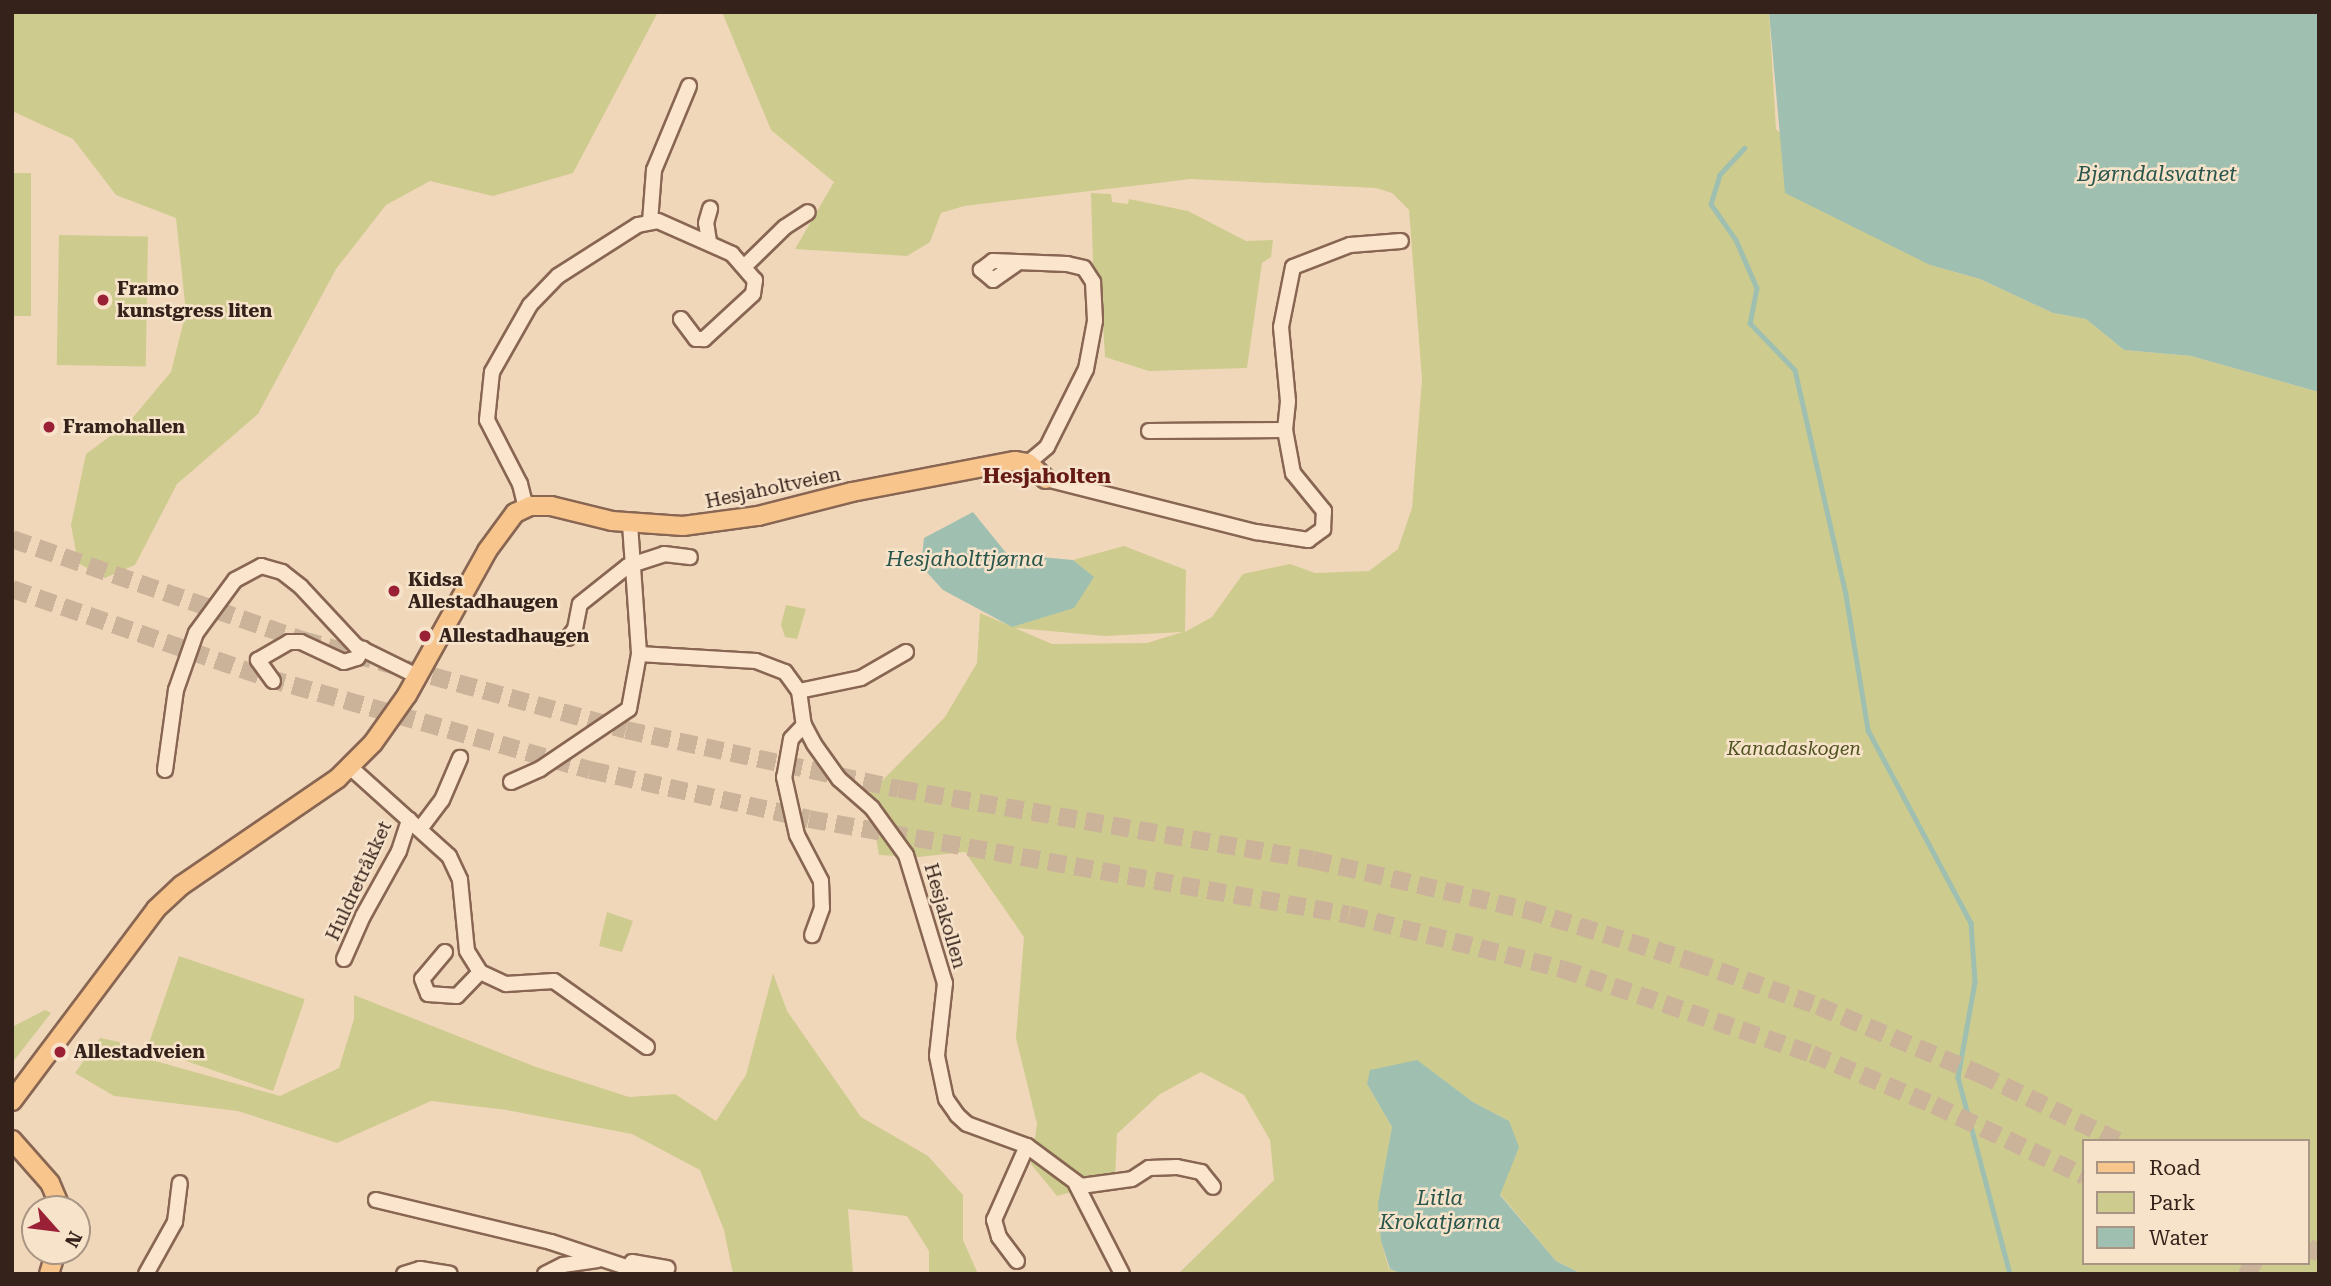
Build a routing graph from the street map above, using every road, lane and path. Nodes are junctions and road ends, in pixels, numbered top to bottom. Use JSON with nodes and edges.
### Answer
{"nodes":[{"id":1,"x":689,"y":86,"type":"dead end"},
{"id":2,"x":710,"y":209,"type":"dead end"},
{"id":3,"x":808,"y":212,"type":"dead end"},
{"id":4,"x":650,"y":222,"type":"junction"},
{"id":5,"x":709,"y":241,"type":"junction"},
{"id":6,"x":1401,"y":241,"type":"dead end"},
{"id":7,"x":1016,"y":264,"type":"dead end"},
{"id":8,"x":746,"y":265,"type":"junction"},
{"id":9,"x":681,"y":318,"type":"dead end"},
{"id":10,"x":1149,"y":430,"type":"dead end"},
{"id":11,"x":1284,"y":430,"type":"junction"},
{"id":12,"x":1028,"y":463,"type":"junction"},
{"id":13,"x":1051,"y":482,"type":"joint"},
{"id":14,"x":526,"y":508,"type":"junction"},
{"id":15,"x":631,"y":524,"type":"junction"},
{"id":16,"x":690,"y":557,"type":"dead end"},
{"id":17,"x":631,"y":564,"type":"junction"},
{"id":18,"x":568,"y":638,"type":"dead end"},
{"id":19,"x":363,"y":649,"type":"junction"},
{"id":20,"x":906,"y":652,"type":"dead end"},
{"id":21,"x":639,"y":654,"type":"junction"},
{"id":22,"x":417,"y":676,"type":"junction"},
{"id":23,"x":274,"y":681,"type":"dead end"},
{"id":24,"x":799,"y":691,"type":"junction"},
{"id":25,"x":804,"y":725,"type":"junction"},
{"id":26,"x":460,"y":758,"type":"dead end"},
{"id":27,"x":350,"y":768,"type":"junction"},
{"id":28,"x":165,"y":770,"type":"dead end"},
{"id":29,"x":511,"y":782,"type":"dead end"},
{"id":30,"x":415,"y":825,"type":"junction"},
{"id":31,"x":812,"y":935,"type":"dead end"},
{"id":32,"x":445,"y":952,"type":"dead end"},
{"id":33,"x":345,"y":959,"type":"dead end"},
{"id":34,"x":480,"y":972,"type":"junction"},
{"id":35,"x":647,"y":1047,"type":"dead end"},
{"id":36,"x":13,"y":1100,"type":"edge"},
{"id":37,"x":12,"y":1140,"type":"edge"},
{"id":38,"x":1027,"y":1146,"type":"junction"},
{"id":39,"x":12,"y":1161,"type":"edge"},
{"id":40,"x":46,"y":1177,"type":"junction"},
{"id":41,"x":180,"y":1183,"type":"dead end"},
{"id":42,"x":1076,"y":1184,"type":"junction"},
{"id":43,"x":1213,"y":1187,"type":"dead end"},
{"id":44,"x":54,"y":1195,"type":"edge"},
{"id":45,"x":376,"y":1200,"type":"dead end"},
{"id":46,"x":600,"y":1259,"type":"junction"},
{"id":47,"x":1017,"y":1261,"type":"dead end"},
{"id":48,"x":620,"y":1263,"type":"junction"},
{"id":49,"x":667,"y":1268,"type":"dead end"},
{"id":50,"x":146,"y":1274,"type":"edge"},
{"id":51,"x":404,"y":1274,"type":"edge"},
{"id":52,"x":450,"y":1274,"type":"edge"},
{"id":53,"x":545,"y":1274,"type":"edge"},
{"id":54,"x":647,"y":1274,"type":"edge"},
{"id":55,"x":1122,"y":1274,"type":"edge"}],
"edges":[{"from":1,"to":4,"type":"street"},
{"from":2,"to":5,"type":"street"},
{"from":3,"to":8,"type":"street"},
{"from":4,"to":5,"type":"street"},
{"from":4,"to":14,"type":"street"},
{"from":5,"to":8,"type":"street"},
{"from":6,"to":11,"type":"street"},
{"from":7,"to":12,"type":"street"},
{"from":8,"to":9,"type":"street"},
{"from":10,"to":11,"type":"street"},
{"from":11,"to":13,"type":"street"},
{"from":12,"to":13,"type":"main road"},
{"from":12,"to":15,"type":"main road","name":"Hesjaholtveien"},
{"from":14,"to":15,"type":"main road","name":"Hesjaholtveien"},
{"from":14,"to":22,"type":"main road"},
{"from":15,"to":17,"type":"street"},
{"from":16,"to":17,"type":"street"},
{"from":17,"to":18,"type":"street"},
{"from":17,"to":21,"type":"street"},
{"from":19,"to":22,"type":"street"},
{"from":19,"to":23,"type":"street"},
{"from":19,"to":28,"type":"street"},
{"from":20,"to":24,"type":"street"},
{"from":21,"to":24,"type":"street"},
{"from":21,"to":29,"type":"street"},
{"from":22,"to":27,"type":"main road"},
{"from":24,"to":25,"type":"street","name":"Hesjakollen"},
{"from":25,"to":31,"type":"street"},
{"from":25,"to":38,"type":"street","name":"Hesjakollen"},
{"from":26,"to":30,"type":"street","name":"Huldretråkket"},
{"from":27,"to":30,"type":"street","name":"Huldretråkket"},
{"from":27,"to":36,"type":"main road"},
{"from":30,"to":33,"type":"street","name":"Huldretråkket"},
{"from":30,"to":34,"type":"street","name":"Huldretråkket"},
{"from":32,"to":34,"type":"street"},
{"from":34,"to":35,"type":"street"},
{"from":37,"to":40,"type":"main road"},
{"from":38,"to":42,"type":"street","name":"Hesjakollen"},
{"from":38,"to":47,"type":"street"},
{"from":39,"to":40,"type":"main road"},
{"from":40,"to":44,"type":"main road"},
{"from":41,"to":50,"type":"street"},
{"from":42,"to":43,"type":"street"},
{"from":42,"to":55,"type":"street","name":"Hesjakollen"},
{"from":45,"to":46,"type":"street"},
{"from":46,"to":48,"type":"street"},
{"from":46,"to":53,"type":"street"},
{"from":48,"to":49,"type":"street"},
{"from":48,"to":54,"type":"street"},
{"from":51,"to":52,"type":"street"}]}
